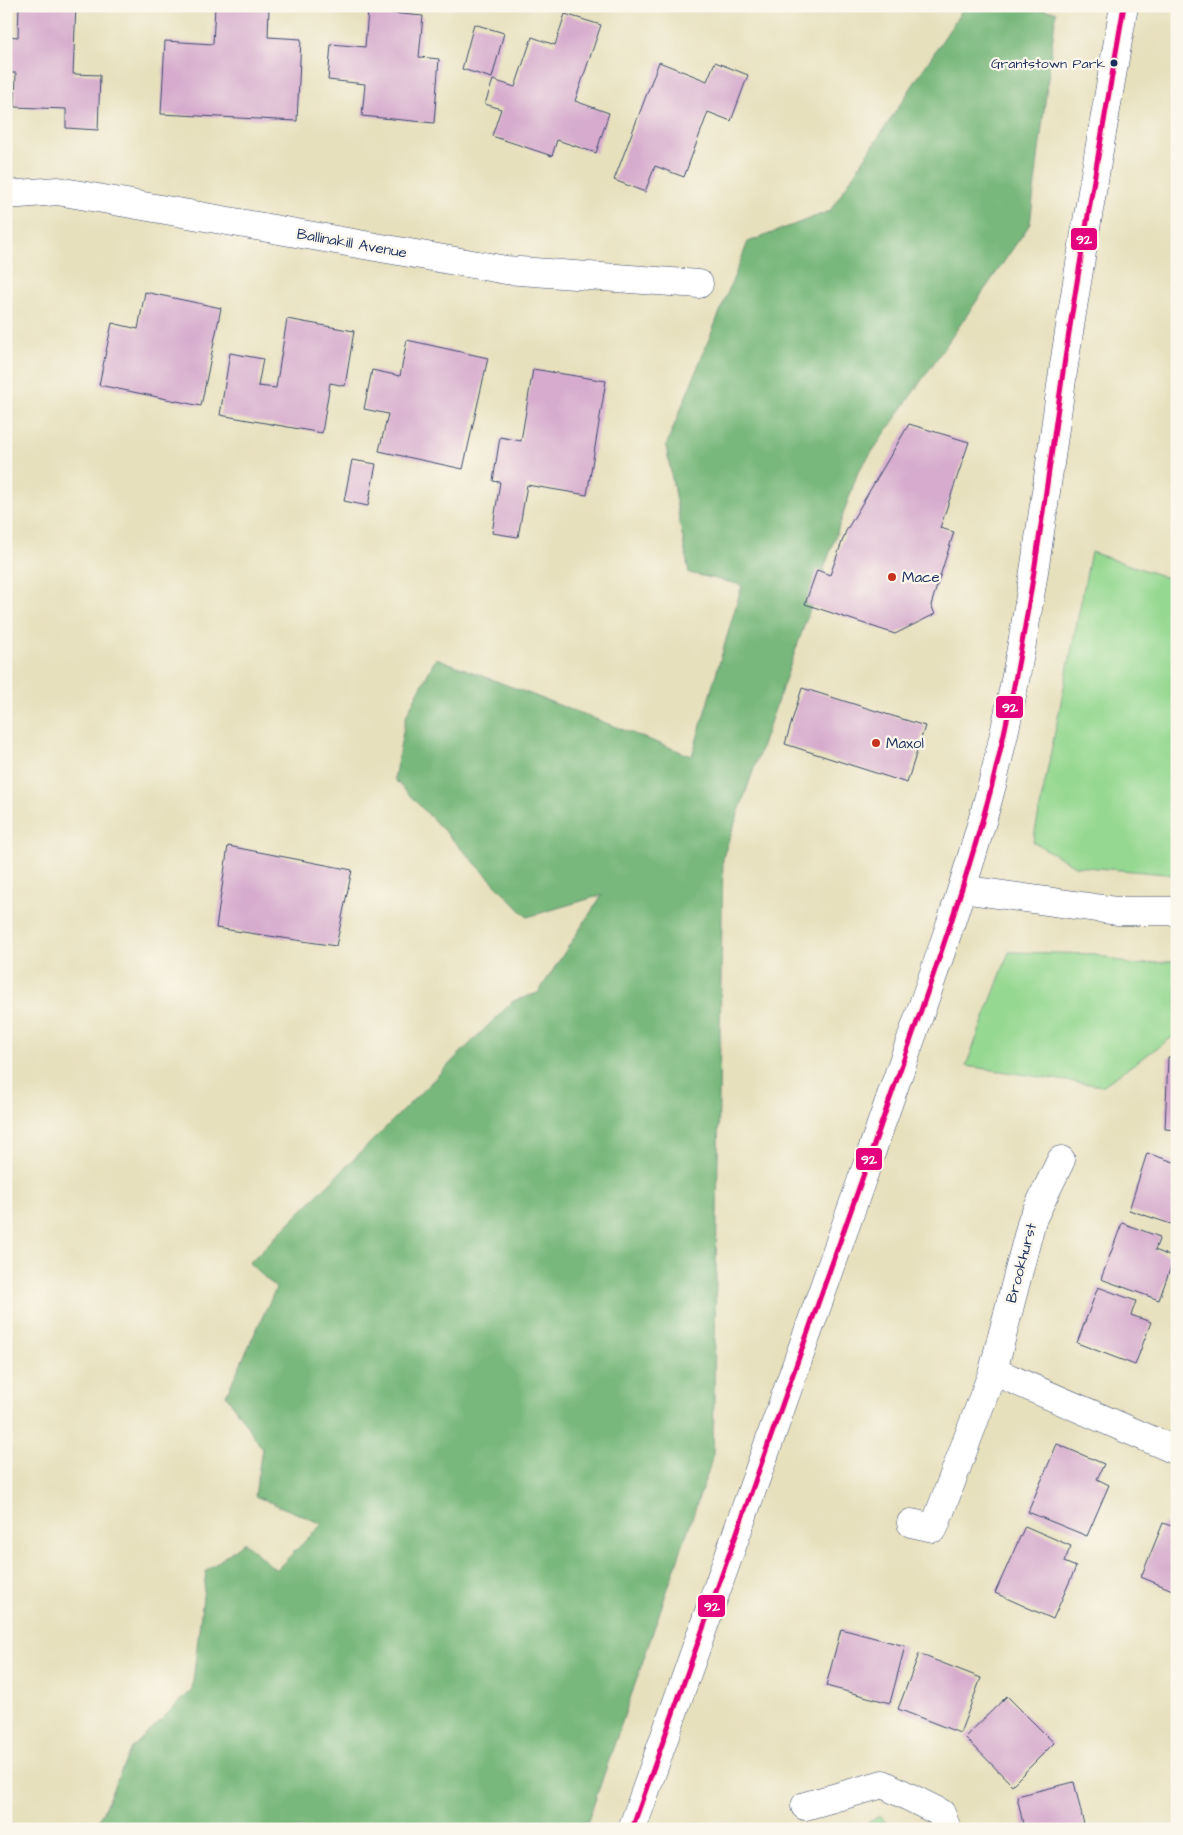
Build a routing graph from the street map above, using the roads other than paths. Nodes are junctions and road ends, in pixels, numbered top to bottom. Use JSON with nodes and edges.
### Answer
{"nodes":[{"id":1,"x":1124,"y":6,"type":"edge"},
{"id":2,"x":6,"y":195,"type":"edge"},
{"id":3,"x":699,"y":284,"type":"dead end"},
{"id":4,"x":962,"y":889,"type":"junction"},
{"id":5,"x":1177,"y":911,"type":"edge"},
{"id":6,"x":1061,"y":1160,"type":"dead end"},
{"id":7,"x":993,"y":1371,"type":"junction"},
{"id":8,"x":1177,"y":1451,"type":"edge"},
{"id":9,"x":911,"y":1523,"type":"dead end"},
{"id":10,"x":806,"y":1806,"type":"dead end"},
{"id":11,"x":632,"y":1829,"type":"edge"},
{"id":12,"x":947,"y":1829,"type":"edge"}],
"edges":[{"from":1,"to":4,"type":"main road"},
{"from":2,"to":3,"type":"main road","name":"Ballinakill Avenue"},
{"from":4,"to":5,"type":"main road"},
{"from":4,"to":11,"type":"main road"},
{"from":6,"to":7,"type":"main road","name":"Brookhurst"},
{"from":7,"to":8,"type":"main road"},
{"from":7,"to":9,"type":"main road","name":"Brookhurst"},
{"from":10,"to":12,"type":"main road"}]}
